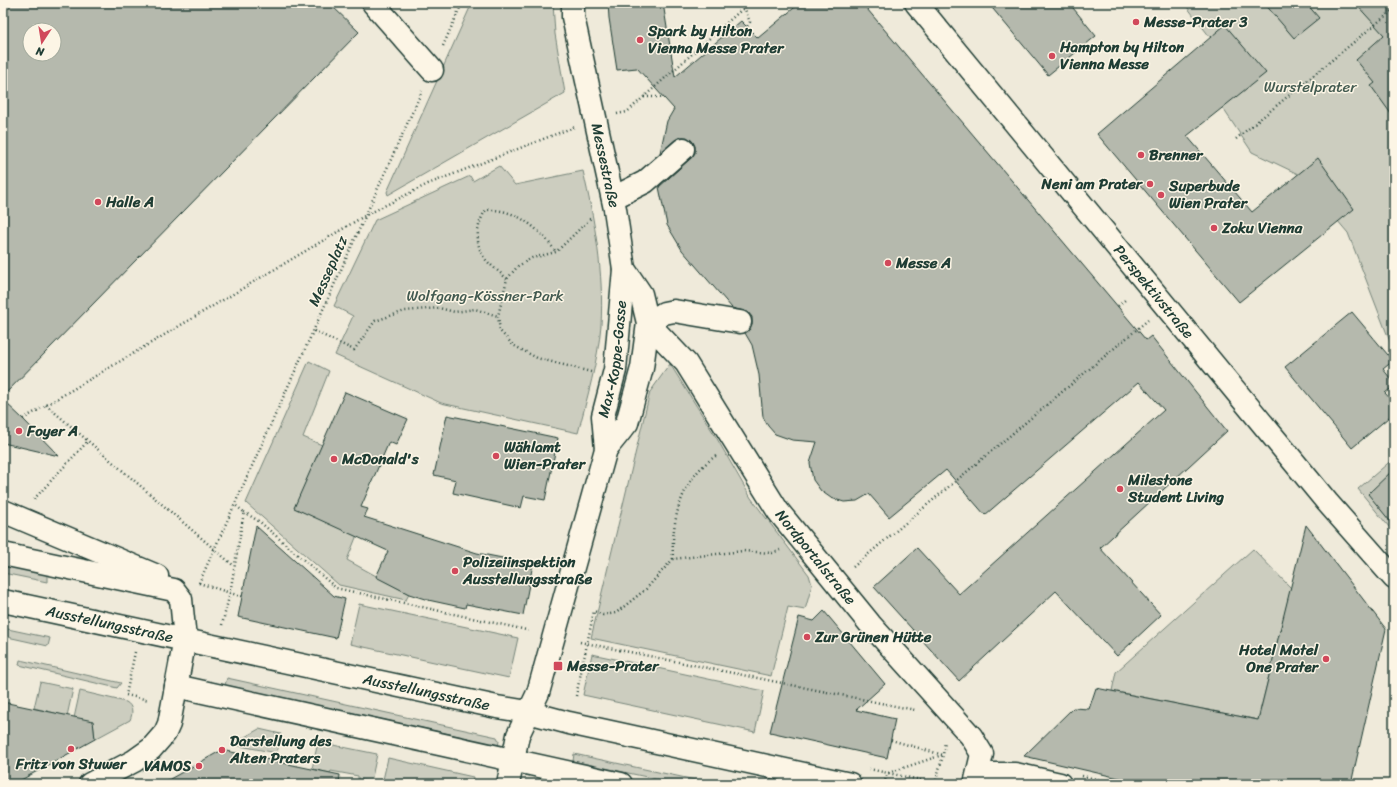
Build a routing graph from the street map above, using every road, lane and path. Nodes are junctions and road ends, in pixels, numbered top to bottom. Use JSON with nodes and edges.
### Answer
{"nodes":[{"id":1,"x":373,"y":3,"type":"edge"},
{"id":2,"x":462,"y":3,"type":"edge"},
{"id":3,"x":573,"y":3,"type":"edge"},
{"id":4,"x":749,"y":3,"type":"edge"},
{"id":5,"x":916,"y":3,"type":"edge"},
{"id":6,"x":744,"y":7,"type":"junction"},
{"id":7,"x":1394,"y":9,"type":"edge"},
{"id":8,"x":747,"y":27,"type":"dead end"},
{"id":9,"x":432,"y":70,"type":"junction"},
{"id":10,"x":644,"y":97,"type":"junction"},
{"id":11,"x":664,"y":97,"type":"dead end"},
{"id":12,"x":594,"y":121,"type":"junction"},
{"id":13,"x":1236,"y":139,"type":"dead end"},
{"id":14,"x":683,"y":149,"type":"dead end"},
{"id":15,"x":613,"y":198,"type":"junction"},
{"id":16,"x":366,"y":215,"type":"junction"},
{"id":17,"x":556,"y":252,"type":"junction"},
{"id":18,"x":624,"y":269,"type":"junction"},
{"id":19,"x":507,"y":279,"type":"junction"},
{"id":20,"x":1125,"y":300,"type":"dead end"},
{"id":21,"x":1165,"y":305,"type":"junction"},
{"id":22,"x":1118,"y":306,"type":"dead end"},
{"id":23,"x":498,"y":316,"type":"junction"},
{"id":24,"x":740,"y":322,"type":"dead end"},
{"id":25,"x":648,"y":323,"type":"junction"},
{"id":26,"x":314,"y":331,"type":"junction"},
{"id":27,"x":596,"y":373,"type":"dead end"},
{"id":28,"x":46,"y":405,"type":"junction"},
{"id":29,"x":23,"y":419,"type":"dead end"},
{"id":30,"x":88,"y":441,"type":"junction"},
{"id":31,"x":736,"y":443,"type":"junction"},
{"id":32,"x":606,"y":449,"type":"junction"},
{"id":33,"x":234,"y":505,"type":"junction"},
{"id":34,"x":244,"y":512,"type":"junction"},
{"id":35,"x":10,"y":514,"type":"edge"},
{"id":36,"x":799,"y":536,"type":"junction"},
{"id":37,"x":214,"y":549,"type":"junction"},
{"id":38,"x":3,"y":554,"type":"edge"},
{"id":39,"x":673,"y":560,"type":"junction"},
{"id":40,"x":235,"y":566,"type":"junction"},
{"id":41,"x":1394,"y":578,"type":"edge"},
{"id":42,"x":836,"y":582,"type":"junction"},
{"id":43,"x":199,"y":583,"type":"dead end"},
{"id":44,"x":174,"y":590,"type":"junction"},
{"id":45,"x":230,"y":592,"type":"junction"},
{"id":46,"x":243,"y":596,"type":"dead end"},
{"id":47,"x":3,"y":601,"type":"edge"},
{"id":48,"x":221,"y":627,"type":"dead end"},
{"id":49,"x":534,"y":632,"type":"dead end"},
{"id":50,"x":185,"y":639,"type":"junction"},
{"id":51,"x":580,"y":642,"type":"dead end"},
{"id":52,"x":587,"y":644,"type":"junction"},
{"id":53,"x":176,"y":686,"type":"junction"},
{"id":54,"x":576,"y":696,"type":"dead end"},
{"id":55,"x":920,"y":711,"type":"dead end"},
{"id":56,"x":528,"y":712,"type":"junction"},
{"id":57,"x":958,"y":722,"type":"junction"},
{"id":58,"x":891,"y":740,"type":"dead end"},
{"id":59,"x":943,"y":754,"type":"junction"},
{"id":60,"x":513,"y":760,"type":"junction"},
{"id":61,"x":90,"y":784,"type":"edge"},
{"id":62,"x":508,"y":784,"type":"edge"},
{"id":63,"x":621,"y":784,"type":"edge"},
{"id":64,"x":850,"y":784,"type":"edge"},
{"id":65,"x":884,"y":784,"type":"edge"},
{"id":66,"x":934,"y":784,"type":"edge"},
{"id":67,"x":976,"y":784,"type":"edge"},
{"id":68,"x":980,"y":784,"type":"edge"},
{"id":69,"x":1060,"y":784,"type":"edge"}],
"edges":[{"from":1,"to":9,"type":"street"},
{"from":2,"to":9,"type":"path","name":"Messeplatz"},
{"from":3,"to":12,"type":"street","name":"Messestraße"},
{"from":4,"to":6,"type":"path"},
{"from":5,"to":21,"type":"street","name":"Perspektivstraße"},
{"from":6,"to":8,"type":"path"},
{"from":6,"to":10,"type":"path"},
{"from":7,"to":13,"type":"path"},
{"from":9,"to":16,"type":"path","name":"Messeplatz"},
{"from":10,"to":11,"type":"path"},
{"from":10,"to":12,"type":"path"},
{"from":12,"to":15,"type":"street","name":"Messestraße"},
{"from":12,"to":16,"type":"path"},
{"from":14,"to":15,"type":"street"},
{"from":15,"to":17,"type":"path"},
{"from":15,"to":18,"type":"street","name":"Messestraße"},
{"from":16,"to":26,"type":"path","name":"Messeplatz"},
{"from":16,"to":28,"type":"path"},
{"from":17,"to":19,"type":"path"},
{"from":17,"to":19,"type":"path"},
{"from":18,"to":25,"type":"street","name":"Messestraße"},
{"from":18,"to":32,"type":"street","name":"Max-Koppe-Gasse"},
{"from":19,"to":23,"type":"path"},
{"from":20,"to":22,"type":"path"},
{"from":21,"to":41,"type":"street","name":"Perspektivstraße"},
{"from":21,"to":42,"type":"path"},
{"from":23,"to":26,"type":"path"},
{"from":23,"to":27,"type":"path"},
{"from":24,"to":25,"type":"street"},
{"from":25,"to":31,"type":"street","name":"Nordportalstraße"},
{"from":25,"to":32,"type":"street","name":"Max-Koppe-Gasse"},
{"from":26,"to":33,"type":"path","name":"Messeplatz"},
{"from":28,"to":29,"type":"path"},
{"from":28,"to":30,"type":"path"},
{"from":30,"to":35,"type":"path"},
{"from":30,"to":37,"type":"path"},
{"from":31,"to":36,"type":"street","name":"Nordportalstraße"},
{"from":31,"to":39,"type":"path"},
{"from":32,"to":56,"type":"street","name":"Max-Koppe-Gasse"},
{"from":33,"to":34,"type":"path"},
{"from":33,"to":37,"type":"path","name":"Messeplatz"},
{"from":34,"to":40,"type":"path"},
{"from":34,"to":49,"type":"path"},
{"from":35,"to":44,"type":"street"},
{"from":36,"to":39,"type":"path"},
{"from":36,"to":42,"type":"street","name":"Nordportalstraße"},
{"from":37,"to":40,"type":"path"},
{"from":38,"to":44,"type":"street"},
{"from":39,"to":52,"type":"path"},
{"from":40,"to":45,"type":"path"},
{"from":42,"to":57,"type":"street","name":"Nordportalstraße"},
{"from":43,"to":45,"type":"path"},
{"from":44,"to":50,"type":"street"},
{"from":45,"to":46,"type":"path"},
{"from":45,"to":48,"type":"path"},
{"from":47,"to":50,"type":"street","name":"Ausstellungsstraße"},
{"from":50,"to":53,"type":"street"},
{"from":50,"to":56,"type":"street","name":"Ausstellungsstraße"},
{"from":51,"to":52,"type":"path"},
{"from":52,"to":54,"type":"path"},
{"from":52,"to":55,"type":"path"},
{"from":53,"to":60,"type":"street"},
{"from":53,"to":61,"type":"street"},
{"from":56,"to":60,"type":"street","name":"Max-Koppe-Gasse"},
{"from":56,"to":64,"type":"street","name":"Ausstellungsstraße"},
{"from":57,"to":59,"type":"path"},
{"from":57,"to":67,"type":"street","name":"Nordportalstraße"},
{"from":58,"to":59,"type":"path"},
{"from":59,"to":65,"type":"path"},
{"from":59,"to":66,"type":"path"},
{"from":60,"to":62,"type":"street","name":"Max-Koppe-Gasse"},
{"from":60,"to":63,"type":"street"},
{"from":68,"to":69,"type":"street"}]}
